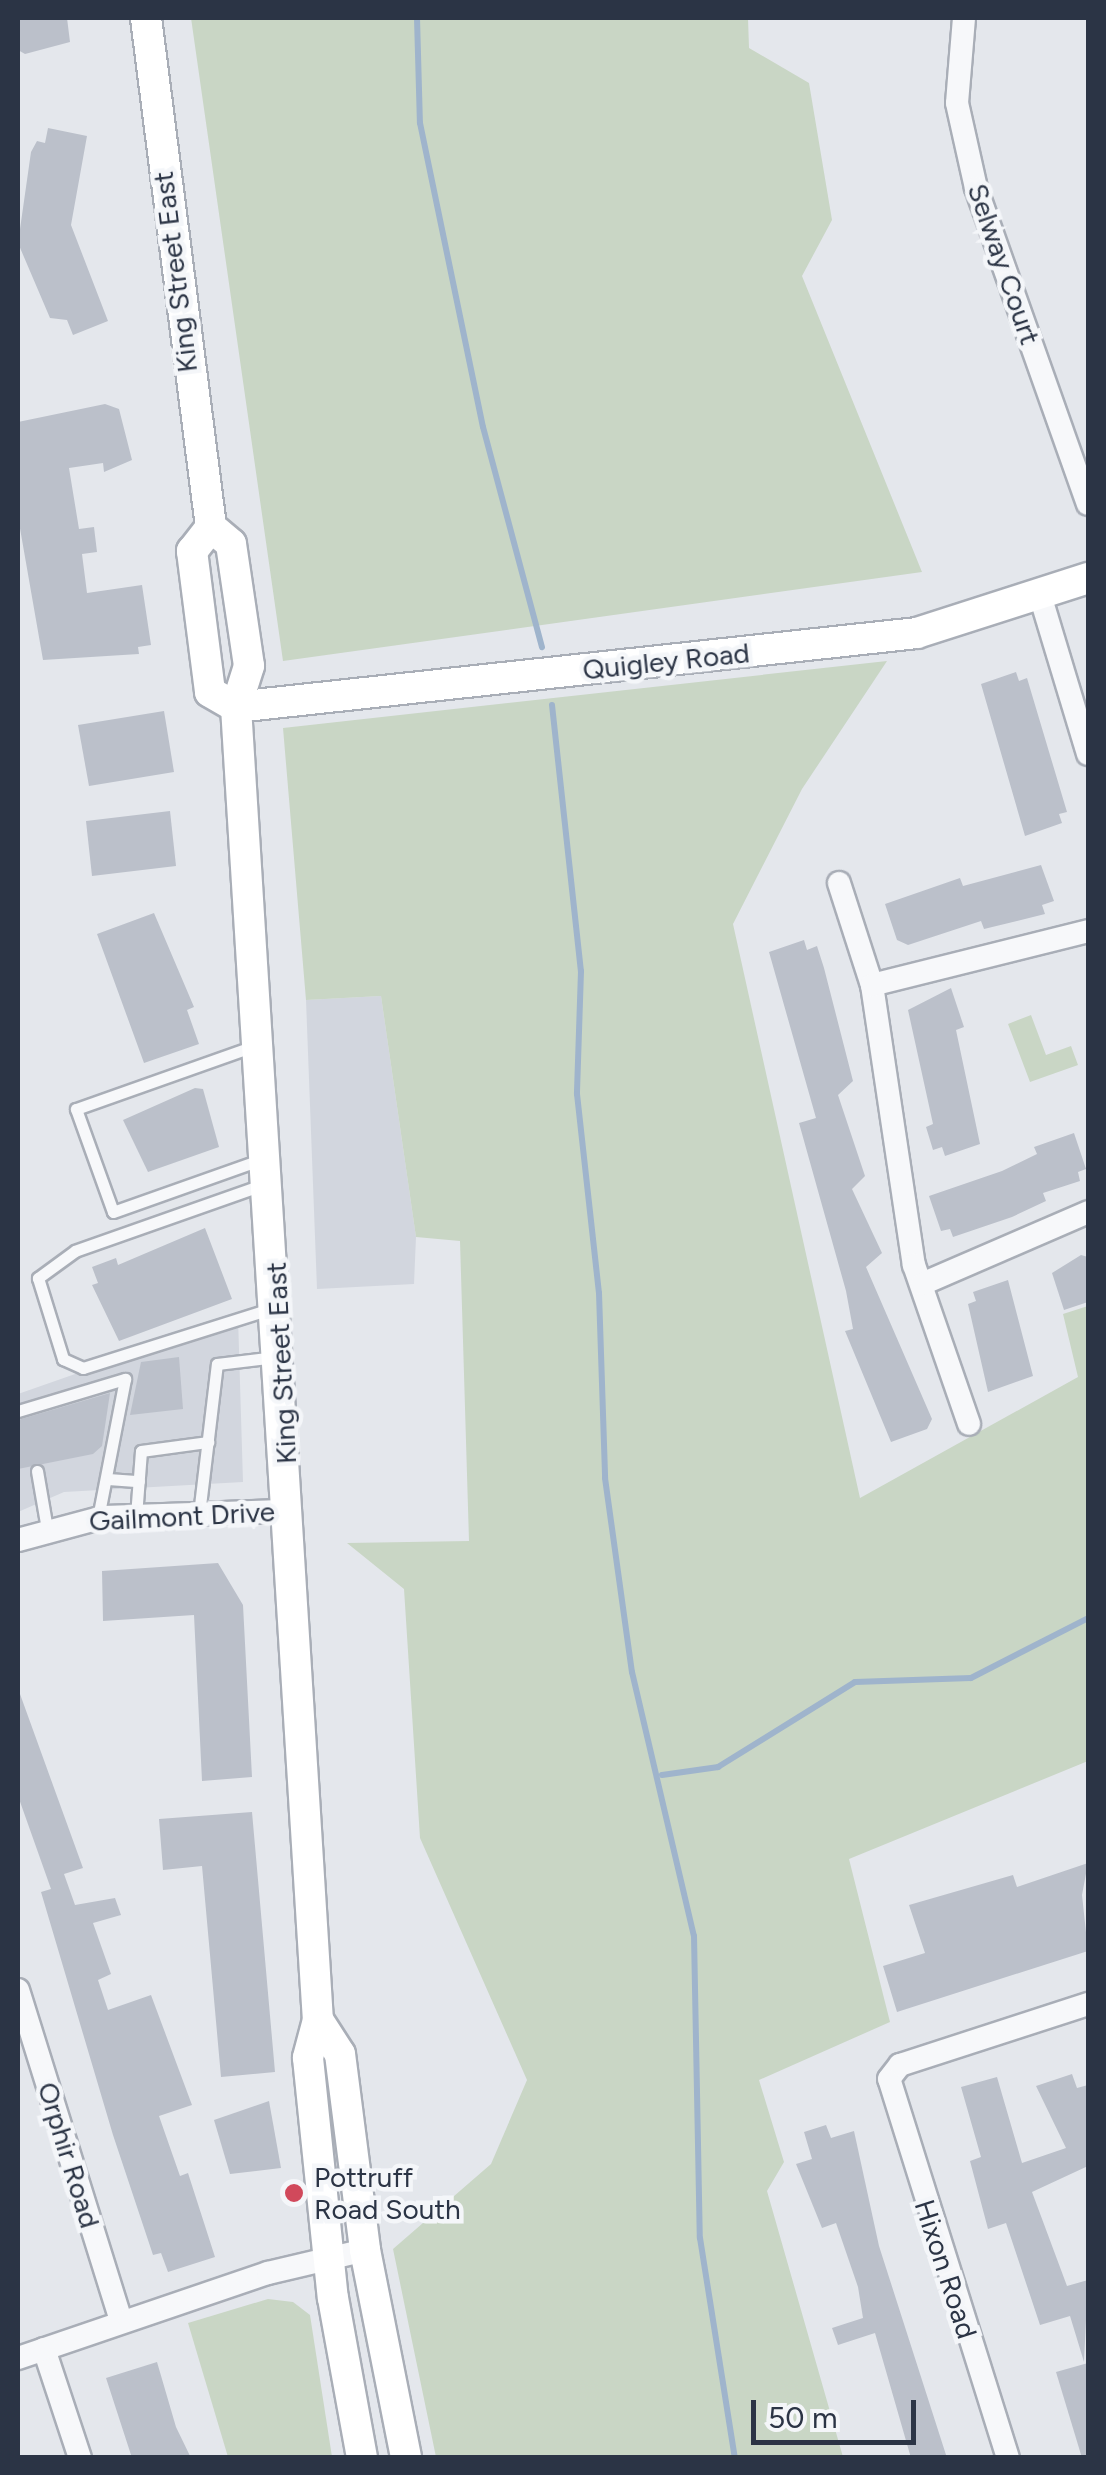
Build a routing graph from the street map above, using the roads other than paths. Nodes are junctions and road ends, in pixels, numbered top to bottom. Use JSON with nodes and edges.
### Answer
{"nodes":[{"id":1,"x":146,"y":18,"type":"edge"},
{"id":2,"x":964,"y":18,"type":"edge"},
{"id":3,"x":1088,"y":504,"type":"edge"},
{"id":4,"x":211,"y":527,"type":"junction"},
{"id":5,"x":1088,"y":578,"type":"edge"},
{"id":6,"x":1040,"y":596,"type":"junction"},
{"id":7,"x":236,"y":707,"type":"junction"},
{"id":8,"x":1088,"y":754,"type":"edge"},
{"id":9,"x":839,"y":884,"type":"dead end"},
{"id":10,"x":1088,"y":931,"type":"edge"},
{"id":11,"x":872,"y":985,"type":"junction"},
{"id":12,"x":260,"y":1044,"type":"junction"},
{"id":13,"x":270,"y":1169,"type":"junction"},
{"id":14,"x":1088,"y":1212,"type":"edge"},
{"id":15,"x":922,"y":1284,"type":"junction"},
{"id":16,"x":278,"y":1306,"type":"junction"},
{"id":17,"x":280,"y":1356,"type":"junction"},
{"id":18,"x":18,"y":1411,"type":"edge"},
{"id":19,"x":970,"y":1424,"type":"dead end"},
{"id":20,"x":208,"y":1442,"type":"junction"},
{"id":21,"x":37,"y":1471,"type":"dead end"},
{"id":22,"x":108,"y":1479,"type":"junction"},
{"id":23,"x":139,"y":1481,"type":"junction"},
{"id":24,"x":289,"y":1511,"type":"junction"},
{"id":25,"x":199,"y":1514,"type":"junction"},
{"id":26,"x":136,"y":1516,"type":"junction"},
{"id":27,"x":98,"y":1518,"type":"junction"},
{"id":28,"x":48,"y":1530,"type":"junction"},
{"id":29,"x":18,"y":1540,"type":"edge"},
{"id":30,"x":18,"y":1990,"type":"edge"},
{"id":31,"x":1088,"y":2004,"type":"edge"},
{"id":32,"x":318,"y":2020,"type":"junction"},
{"id":33,"x":365,"y":2250,"type":"junction"},
{"id":34,"x":329,"y":2258,"type":"junction"},
{"id":35,"x":121,"y":2321,"type":"junction"},
{"id":36,"x":44,"y":2349,"type":"junction"},
{"id":37,"x":18,"y":2358,"type":"edge"},
{"id":38,"x":80,"y":2458,"type":"edge"},
{"id":39,"x":362,"y":2458,"type":"edge"},
{"id":40,"x":406,"y":2458,"type":"edge"},
{"id":41,"x":1008,"y":2458,"type":"edge"}],
"edges":[{"from":1,"to":4,"type":"main road","name":"King Street East"},
{"from":2,"to":3,"type":"street","name":"Selway Court"},
{"from":4,"to":7,"type":"main road","name":"King Street East"},
{"from":4,"to":7,"type":"main road","name":"King Street East"},
{"from":5,"to":6,"type":"main road","name":"Quigley Road"},
{"from":6,"to":7,"type":"main road","name":"Quigley Road"},
{"from":6,"to":8,"type":"street"},
{"from":7,"to":12,"type":"main road","name":"King Street East"},
{"from":9,"to":11,"type":"street"},
{"from":10,"to":11,"type":"street"},
{"from":11,"to":15,"type":"street"},
{"from":12,"to":13,"type":"main road","name":"King Street East"},
{"from":12,"to":13,"type":"lane"},
{"from":13,"to":16,"type":"main road","name":"King Street East"},
{"from":13,"to":16,"type":"lane"},
{"from":14,"to":15,"type":"street"},
{"from":15,"to":19,"type":"street"},
{"from":16,"to":17,"type":"main road","name":"King Street East"},
{"from":17,"to":20,"type":"lane"},
{"from":17,"to":24,"type":"main road","name":"King Street East"},
{"from":18,"to":22,"type":"lane"},
{"from":20,"to":23,"type":"lane"},
{"from":20,"to":25,"type":"lane"},
{"from":21,"to":28,"type":"lane"},
{"from":22,"to":23,"type":"lane"},
{"from":22,"to":27,"type":"lane"},
{"from":23,"to":26,"type":"lane"},
{"from":24,"to":25,"type":"street","name":"Gailmont Drive"},
{"from":24,"to":32,"type":"main road","name":"King Street East"},
{"from":25,"to":26,"type":"street","name":"Gailmont Drive"},
{"from":26,"to":27,"type":"street","name":"Gailmont Drive"},
{"from":27,"to":28,"type":"street","name":"Gailmont Drive"},
{"from":28,"to":29,"type":"street","name":"Gailmont Drive"},
{"from":30,"to":35,"type":"street","name":"Orphir Road"},
{"from":31,"to":41,"type":"street","name":"Hixon Road"},
{"from":32,"to":33,"type":"main road","name":"King Street East"},
{"from":32,"to":34,"type":"main road","name":"King Street East"},
{"from":33,"to":34,"type":"street"},
{"from":33,"to":40,"type":"main road","name":"King Street East"},
{"from":34,"to":35,"type":"street"},
{"from":34,"to":39,"type":"main road","name":"King Street East"},
{"from":35,"to":36,"type":"street"},
{"from":36,"to":37,"type":"street"},
{"from":36,"to":38,"type":"street"}]}
